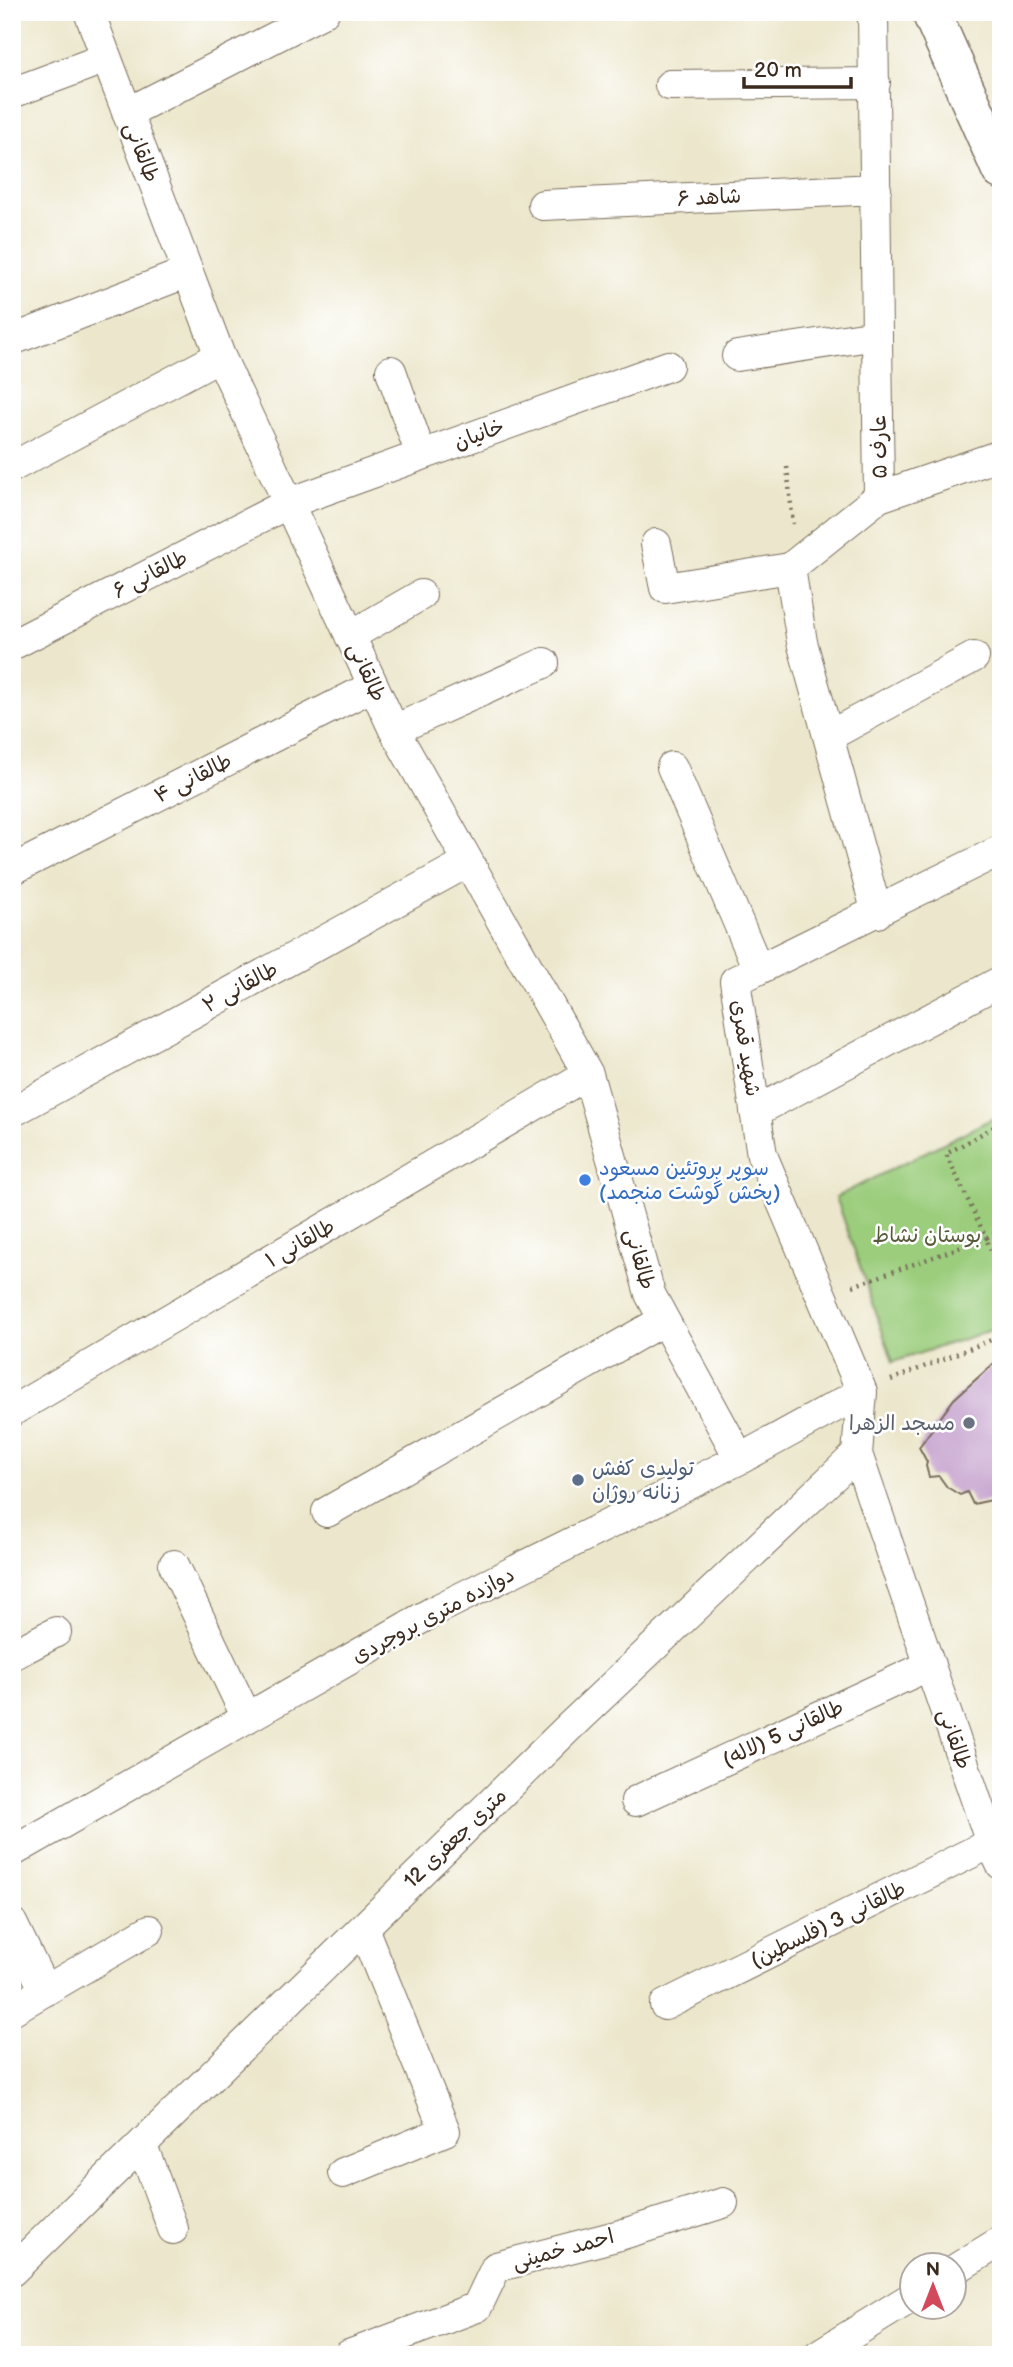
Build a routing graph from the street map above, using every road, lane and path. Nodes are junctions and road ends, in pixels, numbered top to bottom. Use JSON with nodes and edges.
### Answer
{"nodes":[{"id":1,"x":89,"y":12,"type":"edge"},
{"id":2,"x":324,"y":12,"type":"edge"},
{"id":3,"x":873,"y":12,"type":"edge"},
{"id":4,"x":931,"y":12,"type":"edge"},
{"id":5,"x":106,"y":58,"type":"junction"},
{"id":6,"x":875,"y":83,"type":"junction"},
{"id":7,"x":670,"y":85,"type":"dead end"},
{"id":8,"x":12,"y":93,"type":"edge"},
{"id":9,"x":127,"y":113,"type":"junction"},
{"id":10,"x":1001,"y":170,"type":"edge"},
{"id":11,"x":876,"y":189,"type":"junction"},
{"id":12,"x":543,"y":205,"type":"dead end"},
{"id":13,"x":188,"y":272,"type":"junction"},
{"id":14,"x":877,"y":335,"type":"junction"},
{"id":15,"x":12,"y":340,"type":"edge"},
{"id":16,"x":220,"y":356,"type":"junction"},
{"id":17,"x":737,"y":356,"type":"dead end"},
{"id":18,"x":668,"y":366,"type":"dead end"},
{"id":19,"x":391,"y":370,"type":"dead end"},
{"id":20,"x":421,"y":455,"type":"junction"},
{"id":21,"x":1001,"y":455,"type":"edge"},
{"id":22,"x":12,"y":467,"type":"edge"},
{"id":23,"x":788,"y":467,"type":"dead end"},
{"id":24,"x":879,"y":496,"type":"junction"},
{"id":25,"x":289,"y":503,"type":"junction"},
{"id":26,"x":656,"y":544,"type":"dead end"},
{"id":27,"x":793,"y":566,"type":"junction"},
{"id":28,"x":421,"y":596,"type":"dead end"},
{"id":29,"x":350,"y":636,"type":"junction"},
{"id":30,"x":12,"y":645,"type":"edge"},
{"id":31,"x":974,"y":657,"type":"dead end"},
{"id":32,"x":544,"y":663,"type":"dead end"},
{"id":33,"x":373,"y":685,"type":"junction"},
{"id":34,"x":394,"y":730,"type":"junction"},
{"id":35,"x":829,"y":736,"type":"junction"},
{"id":36,"x":672,"y":767,"type":"dead end"},
{"id":37,"x":1001,"y":850,"type":"edge"},
{"id":38,"x":468,"y":862,"type":"junction"},
{"id":39,"x":12,"y":870,"type":"edge"},
{"id":40,"x":877,"y":913,"type":"junction"},
{"id":41,"x":758,"y":969,"type":"junction"},
{"id":42,"x":1001,"y":981,"type":"edge"},
{"id":43,"x":588,"y":1074,"type":"junction"},
{"id":44,"x":12,"y":1112,"type":"edge"},
{"id":45,"x":755,"y":1112,"type":"junction"},
{"id":46,"x":1001,"y":1123,"type":"edge"},
{"id":47,"x":1001,"y":1230,"type":"edge"},
{"id":48,"x":986,"y":1238,"type":"junction"},
{"id":49,"x":1001,"y":1276,"type":"edge"},
{"id":50,"x":822,"y":1297,"type":"junction"},
{"id":51,"x":664,"y":1320,"type":"junction"},
{"id":52,"x":1001,"y":1336,"type":"edge"},
{"id":53,"x":862,"y":1392,"type":"junction"},
{"id":54,"x":12,"y":1411,"type":"edge"},
{"id":55,"x":857,"y":1454,"type":"junction"},
{"id":56,"x":740,"y":1459,"type":"junction"},
{"id":57,"x":327,"y":1512,"type":"dead end"},
{"id":58,"x":174,"y":1565,"type":"dead end"},
{"id":59,"x":56,"y":1632,"type":"dead end"},
{"id":60,"x":12,"y":1655,"type":"edge"},
{"id":61,"x":930,"y":1665,"type":"junction"},
{"id":62,"x":247,"y":1718,"type":"junction"},
{"id":63,"x":636,"y":1801,"type":"dead end"},
{"id":64,"x":12,"y":1852,"type":"edge"},
{"id":65,"x":996,"y":1853,"type":"edge"},
{"id":66,"x":12,"y":1923,"type":"edge"},
{"id":67,"x":363,"y":1928,"type":"junction"},
{"id":68,"x":149,"y":1930,"type":"dead end"},
{"id":69,"x":45,"y":1992,"type":"junction"},
{"id":70,"x":665,"y":2005,"type":"dead end"},
{"id":71,"x":12,"y":2010,"type":"edge"},
{"id":72,"x":142,"y":2145,"type":"junction"},
{"id":73,"x":343,"y":2174,"type":"dead end"},
{"id":74,"x":723,"y":2203,"type":"dead end"},
{"id":75,"x":173,"y":2229,"type":"dead end"},
{"id":76,"x":1001,"y":2241,"type":"edge"},
{"id":77,"x":968,"y":2261,"type":"edge"},
{"id":78,"x":12,"y":2271,"type":"edge"},
{"id":79,"x":898,"y":2306,"type":"edge"},
{"id":80,"x":349,"y":2355,"type":"edge"},
{"id":81,"x":818,"y":2355,"type":"edge"}],
"edges":[{"from":1,"to":5,"type":"street","name":"طالقانی"},
{"from":2,"to":9,"type":"street"},
{"from":3,"to":6,"type":"street","name":"عارف ۵"},
{"from":4,"to":10,"type":"main road"},
{"from":5,"to":8,"type":"street"},
{"from":5,"to":9,"type":"street","name":"طالقانی"},
{"from":6,"to":7,"type":"street"},
{"from":6,"to":11,"type":"street","name":"عارف ۵"},
{"from":9,"to":13,"type":"street","name":"طالقانی"},
{"from":11,"to":12,"type":"street","name":"شاهد ۶"},
{"from":11,"to":14,"type":"street","name":"عارف ۵"},
{"from":13,"to":15,"type":"street"},
{"from":13,"to":16,"type":"street","name":"طالقانی"},
{"from":14,"to":17,"type":"street"},
{"from":14,"to":24,"type":"street","name":"عارف ۵"},
{"from":16,"to":22,"type":"street"},
{"from":16,"to":25,"type":"street","name":"طالقانی"},
{"from":18,"to":20,"type":"street","name":"خانیان"},
{"from":19,"to":20,"type":"street"},
{"from":20,"to":25,"type":"street","name":"خانیان"},
{"from":21,"to":24,"type":"street"},
{"from":23,"to":27,"type":"path"},
{"from":24,"to":27,"type":"street","name":"عارف ۵"},
{"from":25,"to":29,"type":"street","name":"طالقانی"},
{"from":25,"to":30,"type":"street","name":"طالقانی ۶"},
{"from":26,"to":27,"type":"street"},
{"from":27,"to":35,"type":"street"},
{"from":28,"to":29,"type":"street"},
{"from":29,"to":33,"type":"street","name":"طالقانی"},
{"from":31,"to":35,"type":"street"},
{"from":32,"to":34,"type":"street"},
{"from":33,"to":34,"type":"street","name":"طالقانی"},
{"from":33,"to":39,"type":"street","name":"طالقانی ۴"},
{"from":34,"to":38,"type":"street","name":"طالقانی"},
{"from":35,"to":40,"type":"street"},
{"from":36,"to":41,"type":"street"},
{"from":37,"to":40,"type":"street","name":"شهید قمری"},
{"from":38,"to":43,"type":"street","name":"طالقانی"},
{"from":38,"to":44,"type":"street","name":"طالقانی ۲"},
{"from":40,"to":41,"type":"street","name":"شهید قمری"},
{"from":41,"to":45,"type":"street","name":"شهید قمری"},
{"from":42,"to":45,"type":"street"},
{"from":43,"to":51,"type":"street","name":"طالقانی"},
{"from":43,"to":54,"type":"street","name":"طالقانی ۱"},
{"from":45,"to":50,"type":"street","name":"شهید قمری"},
{"from":46,"to":48,"type":"path"},
{"from":47,"to":48,"type":"path"},
{"from":48,"to":49,"type":"path"},
{"from":48,"to":50,"type":"path"},
{"from":50,"to":53,"type":"street","name":"شهید قمری"},
{"from":51,"to":56,"type":"street","name":"طالقانی"},
{"from":51,"to":57,"type":"street"},
{"from":52,"to":53,"type":"path"},
{"from":53,"to":55,"type":"street"},
{"from":53,"to":56,"type":"street","name":"دوازده متری بروجردی"},
{"from":55,"to":61,"type":"street","name":"طالقانی"},
{"from":55,"to":67,"type":"street","name":"12 متری جعفری"},
{"from":56,"to":62,"type":"street","name":"دوازده متری بروجردی"},
{"from":58,"to":62,"type":"street"},
{"from":59,"to":60,"type":"street"},
{"from":61,"to":63,"type":"street","name":"طالقانی 5 (لاله)"},
{"from":61,"to":65,"type":"street","name":"طالقانی"},
{"from":62,"to":64,"type":"street","name":"دوازده متری بروجردی"},
{"from":65,"to":70,"type":"street","name":"طالقانی 3 (فلسطین)"},
{"from":66,"to":69,"type":"street"},
{"from":67,"to":72,"type":"street","name":"12 متری جعفری"},
{"from":67,"to":73,"type":"street"},
{"from":68,"to":69,"type":"street"},
{"from":69,"to":71,"type":"street"},
{"from":72,"to":75,"type":"street"},
{"from":72,"to":78,"type":"street","name":"12 متری جعفری"},
{"from":74,"to":80,"type":"street","name":"احمد خمینی"},
{"from":76,"to":77,"type":"street"},
{"from":79,"to":81,"type":"street"}]}
